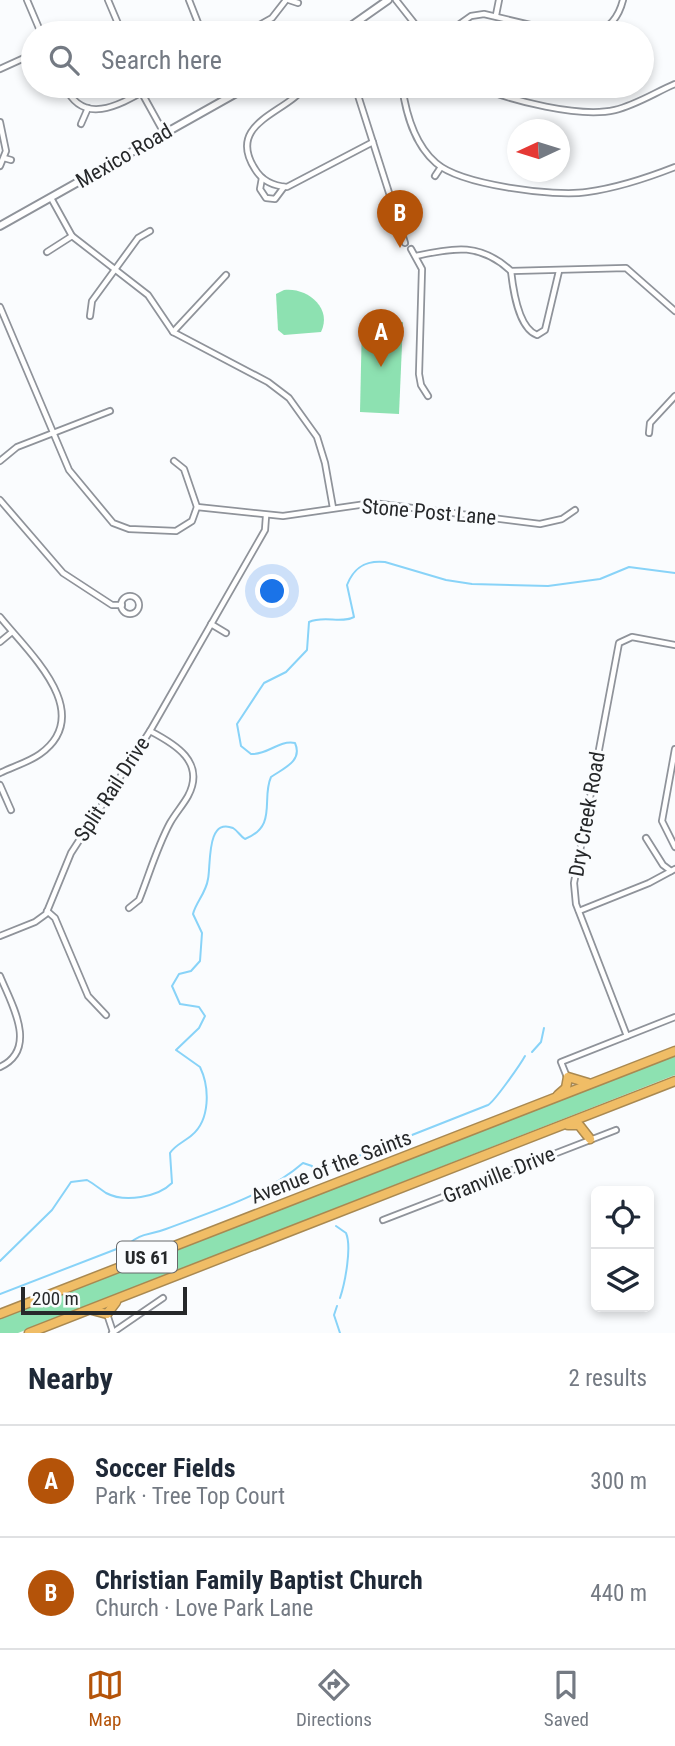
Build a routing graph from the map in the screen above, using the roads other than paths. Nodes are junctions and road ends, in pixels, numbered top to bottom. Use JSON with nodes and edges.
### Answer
{"nodes":[{"id":1,"x":27,"y":0,"type":"edge"},
{"id":2,"x":108,"y":0,"type":"edge"},
{"id":3,"x":189,"y":0,"type":"edge"},
{"id":4,"x":288,"y":0,"type":"edge"},
{"id":5,"x":388,"y":0,"type":"edge"},
{"id":6,"x":396,"y":0,"type":"edge"},
{"id":7,"x":499,"y":0,"type":"edge"},
{"id":8,"x":623,"y":0,"type":"edge"},
{"id":9,"x":298,"y":4,"type":"dead end"},
{"id":10,"x":496,"y":15,"type":"junction"},
{"id":11,"x":36,"y":21,"type":"edge"},
{"id":12,"x":117,"y":21,"type":"edge"},
{"id":13,"x":197,"y":21,"type":"edge"},
{"id":14,"x":267,"y":21,"type":"edge"},
{"id":15,"x":358,"y":21,"type":"edge"},
{"id":16,"x":413,"y":21,"type":"edge"},
{"id":17,"x":464,"y":21,"type":"edge"},
{"id":18,"x":519,"y":21,"type":"edge"},
{"id":19,"x":610,"y":21,"type":"edge"},
{"id":20,"x":21,"y":59,"type":"edge"},
{"id":21,"x":0,"y":69,"type":"edge"},
{"id":22,"x":675,"y":84,"type":"edge"},
{"id":23,"x":654,"y":93,"type":"edge"},
{"id":24,"x":72,"y":98,"type":"edge"},
{"id":25,"x":130,"y":98,"type":"edge"},
{"id":26,"x":144,"y":98,"type":"edge"},
{"id":27,"x":227,"y":98,"type":"edge"},
{"id":28,"x":296,"y":98,"type":"edge"},
{"id":29,"x":359,"y":98,"type":"edge"},
{"id":30,"x":405,"y":98,"type":"edge"},
{"id":31,"x":522,"y":98,"type":"edge"},
{"id":32,"x":643,"y":98,"type":"edge"},
{"id":33,"x":88,"y":108,"type":"junction"},
{"id":34,"x":0,"y":122,"type":"edge"},
{"id":35,"x":81,"y":124,"type":"dead end"},
{"id":36,"x":164,"y":133,"type":"junction"},
{"id":37,"x":373,"y":142,"type":"junction"},
{"id":38,"x":4,"y":158,"type":"junction"},
{"id":39,"x":11,"y":160,"type":"dead end"},
{"id":40,"x":0,"y":166,"type":"edge"},
{"id":41,"x":442,"y":167,"type":"junction"},
{"id":42,"x":675,"y":167,"type":"edge"},
{"id":43,"x":435,"y":176,"type":"dead end"},
{"id":44,"x":262,"y":178,"type":"junction"},
{"id":45,"x":284,"y":187,"type":"junction"},
{"id":46,"x":51,"y":198,"type":"junction"},
{"id":47,"x":0,"y":226,"type":"edge"},
{"id":48,"x":150,"y":231,"type":"dead end"},
{"id":49,"x":72,"y":236,"type":"junction"},
{"id":50,"x":405,"y":243,"type":"dead end"},
{"id":51,"x":411,"y":249,"type":"dead end"},
{"id":52,"x":47,"y":253,"type":"dead end"},
{"id":53,"x":416,"y":256,"type":"junction"},
{"id":54,"x":115,"y":270,"type":"junction"},
{"id":55,"x":511,"y":271,"type":"junction"},
{"id":56,"x":559,"y":271,"type":"junction"},
{"id":57,"x":226,"y":275,"type":"dead end"},
{"id":58,"x":0,"y":307,"type":"edge"},
{"id":59,"x":675,"y":311,"type":"edge"},
{"id":60,"x":90,"y":317,"type":"dead end"},
{"id":61,"x":173,"y":332,"type":"junction"},
{"id":62,"x":428,"y":396,"type":"dead end"},
{"id":63,"x":675,"y":396,"type":"edge"},
{"id":64,"x":110,"y":411,"type":"dead end"},
{"id":65,"x":52,"y":432,"type":"junction"},
{"id":66,"x":649,"y":433,"type":"dead end"},
{"id":67,"x":0,"y":461,"type":"edge"},
{"id":68,"x":174,"y":461,"type":"dead end"},
{"id":69,"x":0,"y":500,"type":"edge"},
{"id":70,"x":197,"y":507,"type":"junction"},
{"id":71,"x":333,"y":508,"type":"junction"},
{"id":72,"x":575,"y":510,"type":"dead end"},
{"id":73,"x":266,"y":516,"type":"junction"},
{"id":74,"x":122,"y":605,"type":"dead end"},
{"id":75,"x":0,"y":617,"type":"edge"},
{"id":76,"x":211,"y":624,"type":"junction"},
{"id":77,"x":12,"y":632,"type":"junction"},
{"id":78,"x":226,"y":633,"type":"dead end"},
{"id":79,"x":0,"y":642,"type":"edge"},
{"id":80,"x":675,"y":645,"type":"edge"},
{"id":81,"x":150,"y":731,"type":"junction"},
{"id":82,"x":675,"y":749,"type":"edge"},
{"id":83,"x":0,"y":773,"type":"edge"},
{"id":84,"x":0,"y":785,"type":"edge"},
{"id":85,"x":11,"y":810,"type":"dead end"},
{"id":86,"x":646,"y":838,"type":"dead end"},
{"id":87,"x":675,"y":847,"type":"edge"},
{"id":88,"x":673,"y":870,"type":"edge"},
{"id":89,"x":129,"y":908,"type":"dead end"},
{"id":90,"x":47,"y":911,"type":"junction"},
{"id":91,"x":579,"y":911,"type":"junction"},
{"id":92,"x":0,"y":936,"type":"edge"},
{"id":93,"x":0,"y":976,"type":"edge"},
{"id":94,"x":106,"y":1015,"type":"dead end"},
{"id":95,"x":675,"y":1017,"type":"edge"},
{"id":96,"x":627,"y":1036,"type":"junction"},
{"id":97,"x":675,"y":1051,"type":"edge"},
{"id":98,"x":0,"y":1067,"type":"edge"},
{"id":99,"x":568,"y":1077,"type":"junction"},
{"id":100,"x":675,"y":1081,"type":"edge"},
{"id":101,"x":595,"y":1083,"type":"junction"},
{"id":102,"x":555,"y":1098,"type":"junction"},
{"id":103,"x":602,"y":1110,"type":"junction"},
{"id":104,"x":564,"y":1125,"type":"junction"},
{"id":105,"x":616,"y":1130,"type":"dead end"},
{"id":106,"x":590,"y":1139,"type":"junction"},
{"id":107,"x":383,"y":1220,"type":"dead end"},
{"id":108,"x":121,"y":1297,"type":"junction"},
{"id":109,"x":163,"y":1298,"type":"dead end"},
{"id":110,"x":87,"y":1310,"type":"junction"},
{"id":111,"x":0,"y":1314,"type":"edge"},
{"id":112,"x":107,"y":1314,"type":"junction"},
{"id":113,"x":113,"y":1332,"type":"edge"},
{"id":114,"x":29,"y":1333,"type":"edge"}],
"edges":[{"from":1,"to":11,"type":"street"},
{"from":2,"to":12,"type":"street"},
{"from":3,"to":13,"type":"street"},
{"from":4,"to":9,"type":"street"},
{"from":4,"to":14,"type":"street"},
{"from":5,"to":15,"type":"street"},
{"from":6,"to":16,"type":"street"},
{"from":7,"to":10,"type":"street"},
{"from":8,"to":19,"type":"street"},
{"from":10,"to":17,"type":"street"},
{"from":10,"to":18,"type":"street"},
{"from":20,"to":21,"type":"street"},
{"from":22,"to":23,"type":"street"},
{"from":24,"to":33,"type":"street"},
{"from":25,"to":33,"type":"street"},
{"from":26,"to":36,"type":"street"},
{"from":27,"to":36,"type":"street","name":"Mexico Road"},
{"from":28,"to":44,"type":"street"},
{"from":29,"to":37,"type":"street"},
{"from":30,"to":41,"type":"street"},
{"from":31,"to":32,"type":"street"},
{"from":33,"to":35,"type":"street"},
{"from":34,"to":38,"type":"street"},
{"from":36,"to":46,"type":"street","name":"Mexico Road"},
{"from":37,"to":45,"type":"street"},
{"from":37,"to":50,"type":"street"},
{"from":38,"to":39,"type":"street"},
{"from":38,"to":40,"type":"street"},
{"from":41,"to":42,"type":"street"},
{"from":41,"to":43,"type":"street"},
{"from":44,"to":45,"type":"street"},
{"from":44,"to":45,"type":"street"},
{"from":46,"to":47,"type":"street","name":"Mexico Road"},
{"from":46,"to":49,"type":"street"},
{"from":48,"to":54,"type":"street"},
{"from":49,"to":52,"type":"street"},
{"from":49,"to":54,"type":"street"},
{"from":51,"to":53,"type":"street"},
{"from":53,"to":55,"type":"street"},
{"from":53,"to":62,"type":"street"},
{"from":54,"to":60,"type":"street"},
{"from":54,"to":61,"type":"street"},
{"from":55,"to":56,"type":"street"},
{"from":55,"to":56,"type":"street"},
{"from":56,"to":59,"type":"street"},
{"from":57,"to":61,"type":"street"},
{"from":58,"to":65,"type":"street"},
{"from":61,"to":71,"type":"street"},
{"from":63,"to":66,"type":"street"},
{"from":64,"to":65,"type":"street"},
{"from":65,"to":67,"type":"street"},
{"from":65,"to":70,"type":"street"},
{"from":68,"to":70,"type":"street"},
{"from":69,"to":74,"type":"street"},
{"from":70,"to":73,"type":"street","name":"Stone Post Lane"},
{"from":71,"to":72,"type":"street","name":"Stone Post Lane"},
{"from":71,"to":73,"type":"street","name":"Stone Post Lane"},
{"from":73,"to":76,"type":"street","name":"Split Rail Drive"},
{"from":75,"to":77,"type":"street"},
{"from":76,"to":78,"type":"street"},
{"from":76,"to":81,"type":"street","name":"Split Rail Drive"},
{"from":77,"to":79,"type":"street"},
{"from":77,"to":83,"type":"street"},
{"from":80,"to":91,"type":"street","name":"Dry Creek Road"},
{"from":81,"to":89,"type":"street"},
{"from":81,"to":90,"type":"street","name":"Split Rail Drive"},
{"from":82,"to":87,"type":"street"},
{"from":84,"to":85,"type":"street"},
{"from":86,"to":88,"type":"street"},
{"from":88,"to":91,"type":"street"},
{"from":90,"to":92,"type":"street"},
{"from":90,"to":94,"type":"street"},
{"from":91,"to":96,"type":"street","name":"Dry Creek Road"},
{"from":93,"to":98,"type":"street"},
{"from":95,"to":96,"type":"street"},
{"from":96,"to":99,"type":"street"},
{"from":97,"to":101,"type":"highway","name":"Avenue of the Saints","number":"US 61"},
{"from":99,"to":101,"type":"highway"},
{"from":99,"to":102,"type":"highway"},
{"from":100,"to":103,"type":"highway","number":"US 61"},
{"from":101,"to":102,"type":"highway","name":"Avenue of the Saints","number":"US 61"},
{"from":102,"to":111,"type":"highway","name":"Avenue of the Saints","number":"US 61"},
{"from":103,"to":104,"type":"highway","number":"US 61"},
{"from":103,"to":106,"type":"highway"},
{"from":104,"to":106,"type":"highway"},
{"from":104,"to":108,"type":"highway","number":"US 61"},
{"from":105,"to":106,"type":"street","name":"Granville Drive"},
{"from":106,"to":107,"type":"street","name":"Granville Drive"},
{"from":108,"to":110,"type":"highway","number":"US 61"},
{"from":108,"to":112,"type":"highway"},
{"from":109,"to":113,"type":"street"},
{"from":110,"to":112,"type":"highway"},
{"from":110,"to":114,"type":"highway","number":"US 61"},
{"from":112,"to":113,"type":"street"}]}
